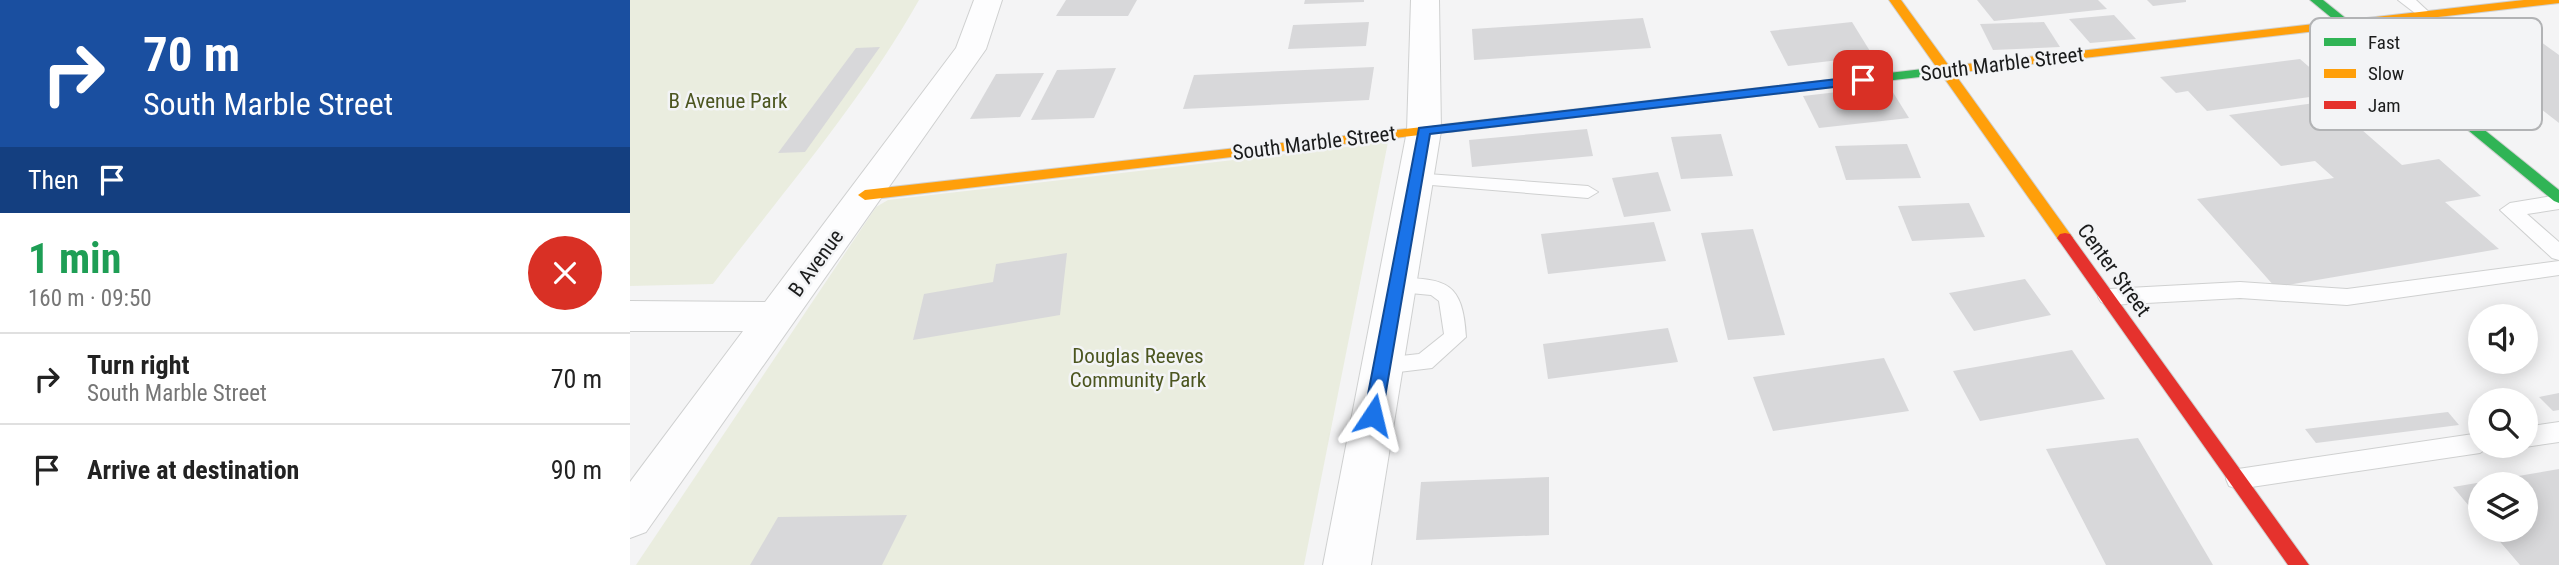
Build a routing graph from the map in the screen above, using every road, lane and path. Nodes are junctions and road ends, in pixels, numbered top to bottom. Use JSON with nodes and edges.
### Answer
{"nodes":[{"id":1,"x":988,"y":0,"type":"edge"},
{"id":2,"x":1425,"y":0,"type":"edge"},
{"id":3,"x":1895,"y":0,"type":"edge"},
{"id":4,"x":2316,"y":0,"type":"edge"},
{"id":5,"x":2406,"y":0,"type":"edge"},
{"id":6,"x":2555,"y":0,"type":"edge"},
{"id":7,"x":2482,"y":4,"type":"edge"},
{"id":8,"x":2424,"y":15,"type":"junction"},
{"id":9,"x":2338,"y":18,"type":"edge"},
{"id":10,"x":2398,"y":18,"type":"edge"},
{"id":11,"x":2310,"y":28,"type":"edge"},
{"id":12,"x":1946,"y":71,"type":"junction"},
{"id":13,"x":2474,"y":130,"type":"edge"},
{"id":14,"x":1424,"y":131,"type":"junction"},
{"id":15,"x":1414,"y":178,"type":"junction"},
{"id":16,"x":1588,"y":191,"type":"dead end"},
{"id":17,"x":865,"y":195,"type":"junction"},
{"id":18,"x":2559,"y":200,"type":"edge"},
{"id":19,"x":2559,"y":253,"type":"edge"},
{"id":20,"x":2559,"y":268,"type":"edge"},
{"id":21,"x":1395,"y":286,"type":"junction"},
{"id":22,"x":2109,"y":296,"type":"junction"},
{"id":23,"x":630,"y":316,"type":"edge"},
{"id":24,"x":776,"y":317,"type":"junction"},
{"id":25,"x":1382,"y":365,"type":"junction"},
{"id":26,"x":2559,"y":432,"type":"edge"},
{"id":27,"x":2538,"y":435,"type":"edge"},
{"id":28,"x":2468,"y":445,"type":"edge"},
{"id":29,"x":2238,"y":479,"type":"junction"},
{"id":30,"x":630,"y":518,"type":"edge"},
{"id":31,"x":1347,"y":565,"type":"edge"},
{"id":32,"x":2299,"y":565,"type":"edge"}],
"edges":[{"from":1,"to":17,"type":"street","name":"B Avenue"},
{"from":2,"to":14,"type":"street"},
{"from":3,"to":12,"type":"street","name":"Center Street"},
{"from":4,"to":9,"type":"street"},
{"from":5,"to":8,"type":"lane"},
{"from":6,"to":7,"type":"street","name":"South Marble Street"},
{"from":7,"to":8,"type":"street","name":"South Marble Street"},
{"from":8,"to":10,"type":"street","name":"South Marble Street"},
{"from":11,"to":12,"type":"street","name":"South Marble Street"},
{"from":12,"to":14,"type":"street","name":"South Marble Street"},
{"from":12,"to":22,"type":"street","name":"Center Street"},
{"from":13,"to":18,"type":"street"},
{"from":14,"to":15,"type":"street"},
{"from":14,"to":17,"type":"street","name":"South Marble Street"},
{"from":15,"to":16,"type":"lane"},
{"from":15,"to":21,"type":"street"},
{"from":17,"to":24,"type":"street","name":"B Avenue"},
{"from":18,"to":19,"type":"lane"},
{"from":20,"to":22,"type":"lane"},
{"from":21,"to":25,"type":"street"},
{"from":21,"to":25,"type":"lane"},
{"from":22,"to":29,"type":"street","name":"Center Street"},
{"from":23,"to":24,"type":"street"},
{"from":24,"to":30,"type":"street","name":"B Avenue"},
{"from":25,"to":31,"type":"street"},
{"from":26,"to":27,"type":"lane"},
{"from":28,"to":29,"type":"lane"},
{"from":29,"to":32,"type":"street","name":"Center Street"}]}
